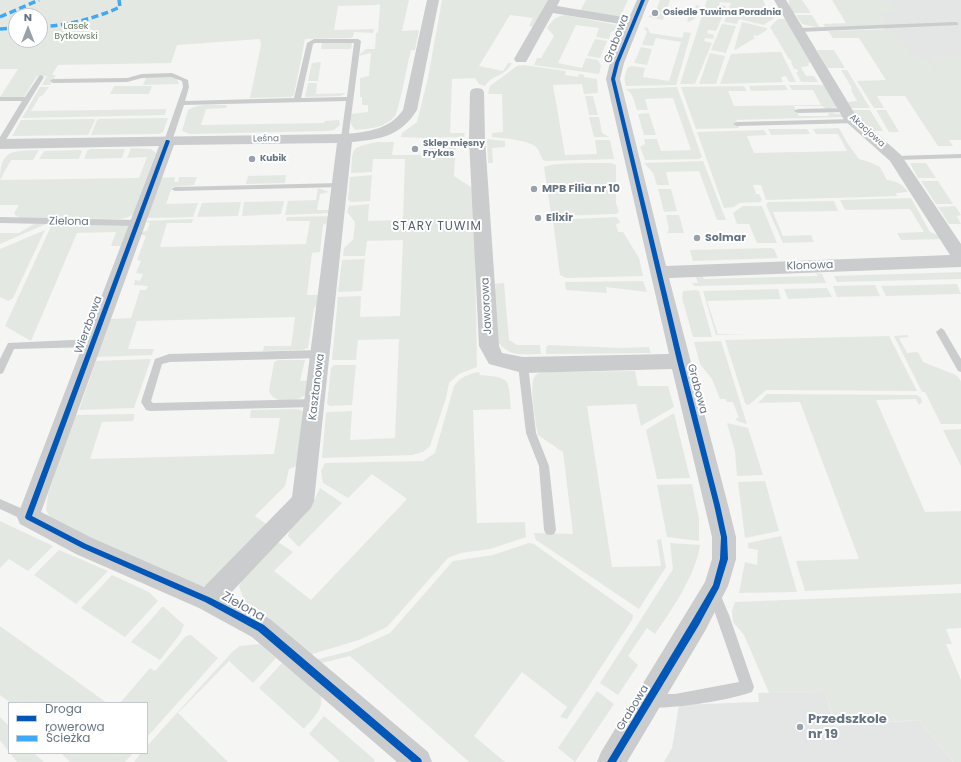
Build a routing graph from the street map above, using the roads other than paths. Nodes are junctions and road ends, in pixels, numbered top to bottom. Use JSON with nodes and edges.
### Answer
{"nodes":[{"id":1,"x":433,"y":0,"type":"edge"},
{"id":2,"x":643,"y":0,"type":"edge"},
{"id":3,"x":780,"y":0,"type":"edge"},
{"id":4,"x":552,"y":4,"type":"edge"},
{"id":5,"x":633,"y":22,"type":"junction"},
{"id":6,"x":956,"y":24,"type":"dead end"},
{"id":7,"x":798,"y":30,"type":"junction"},
{"id":8,"x":521,"y":60,"type":"dead end"},
{"id":9,"x":41,"y":77,"type":"dead end"},
{"id":10,"x":53,"y":80,"type":"dead end"},
{"id":11,"x":477,"y":92,"type":"dead end"},
{"id":12,"x":26,"y":99,"type":"junction"},
{"id":13,"x":349,"y":99,"type":"junction"},
{"id":14,"x":0,"y":100,"type":"edge"},
{"id":15,"x":297,"y":100,"type":"junction"},
{"id":16,"x":181,"y":103,"type":"junction"},
{"id":17,"x":798,"y":111,"type":"dead end"},
{"id":18,"x":850,"y":115,"type":"junction"},
{"id":19,"x":737,"y":124,"type":"dead end"},
{"id":20,"x":344,"y":138,"type":"junction"},
{"id":21,"x":168,"y":141,"type":"junction"},
{"id":22,"x":0,"y":143,"type":"edge"},
{"id":23,"x":961,"y":156,"type":"edge"},
{"id":24,"x":896,"y":158,"type":"junction"},
{"id":25,"x":340,"y":185,"type":"junction"},
{"id":26,"x":175,"y":189,"type":"dead end"},
{"id":27,"x":0,"y":220,"type":"edge"},
{"id":28,"x":137,"y":223,"type":"junction"},
{"id":29,"x":961,"y":260,"type":"edge"},
{"id":30,"x":659,"y":272,"type":"junction"},
{"id":31,"x":941,"y":332,"type":"dead end"},
{"id":32,"x":93,"y":343,"type":"junction"},
{"id":33,"x":321,"y":354,"type":"junction"},
{"id":34,"x":680,"y":361,"type":"junction"},
{"id":35,"x":522,"y":365,"type":"junction"},
{"id":36,"x":961,"y":368,"type":"edge"},
{"id":37,"x":0,"y":370,"type":"edge"},
{"id":38,"x":316,"y":403,"type":"junction"},
{"id":39,"x":0,"y":504,"type":"edge"},
{"id":40,"x":28,"y":517,"type":"junction"},
{"id":41,"x":550,"y":530,"type":"dead end"},
{"id":42,"x":713,"y":591,"type":"junction"},
{"id":43,"x":208,"y":600,"type":"junction"},
{"id":44,"x":648,"y":701,"type":"junction"},
{"id":45,"x":418,"y":762,"type":"edge"},
{"id":46,"x":611,"y":762,"type":"edge"}],
"edges":[{"from":1,"to":20,"type":"street","name":"Leśna"},
{"from":2,"to":5,"type":"street","name":"Grabowa"},
{"from":3,"to":7,"type":"street","name":"Akacjowa"},
{"from":4,"to":5,"type":"street","name":"Grabowa"},
{"from":4,"to":8,"type":"street"},
{"from":5,"to":30,"type":"street","name":"Grabowa"},
{"from":6,"to":7,"type":"lane"},
{"from":7,"to":18,"type":"street","name":"Akacjowa"},
{"from":9,"to":12,"type":"lane"},
{"from":10,"to":16,"type":"lane"},
{"from":11,"to":35,"type":"street","name":"Jaworowa"},
{"from":12,"to":14,"type":"lane"},
{"from":12,"to":22,"type":"lane"},
{"from":13,"to":15,"type":"lane"},
{"from":13,"to":15,"type":"lane"},
{"from":13,"to":20,"type":"lane"},
{"from":15,"to":16,"type":"lane"},
{"from":16,"to":21,"type":"lane"},
{"from":17,"to":18,"type":"lane"},
{"from":18,"to":19,"type":"lane"},
{"from":18,"to":24,"type":"street","name":"Akacjowa"},
{"from":20,"to":21,"type":"street","name":"Leśna"},
{"from":20,"to":25,"type":"street","name":"Kasztanowa"},
{"from":21,"to":22,"type":"street","name":"Leśna"},
{"from":21,"to":28,"type":"street","name":"Wierzbowa"},
{"from":23,"to":24,"type":"lane"},
{"from":24,"to":29,"type":"street","name":"Akacjowa"},
{"from":25,"to":26,"type":"lane"},
{"from":25,"to":33,"type":"street","name":"Kasztanowa"},
{"from":27,"to":28,"type":"lane","name":"Zielona"},
{"from":28,"to":32,"type":"street","name":"Wierzbowa"},
{"from":29,"to":30,"type":"street","name":"Klonowa"},
{"from":30,"to":34,"type":"street","name":"Grabowa"},
{"from":31,"to":36,"type":"lane"},
{"from":32,"to":37,"type":"lane"},
{"from":32,"to":40,"type":"street","name":"Wierzbowa"},
{"from":33,"to":38,"type":"street","name":"Kasztanowa"},
{"from":33,"to":38,"type":"lane"},
{"from":34,"to":35,"type":"street","name":"Jaworowa"},
{"from":34,"to":42,"type":"street","name":"Grabowa"},
{"from":35,"to":41,"type":"lane"},
{"from":38,"to":43,"type":"street","name":"Kasztanowa"},
{"from":39,"to":40,"type":"lane","name":"Zielona"},
{"from":40,"to":43,"type":"street","name":"Zielona"},
{"from":42,"to":44,"type":"street","name":"Grabowa"},
{"from":42,"to":44,"type":"lane"},
{"from":43,"to":45,"type":"street","name":"Zielona"},
{"from":44,"to":46,"type":"street","name":"Grabowa"}]}
